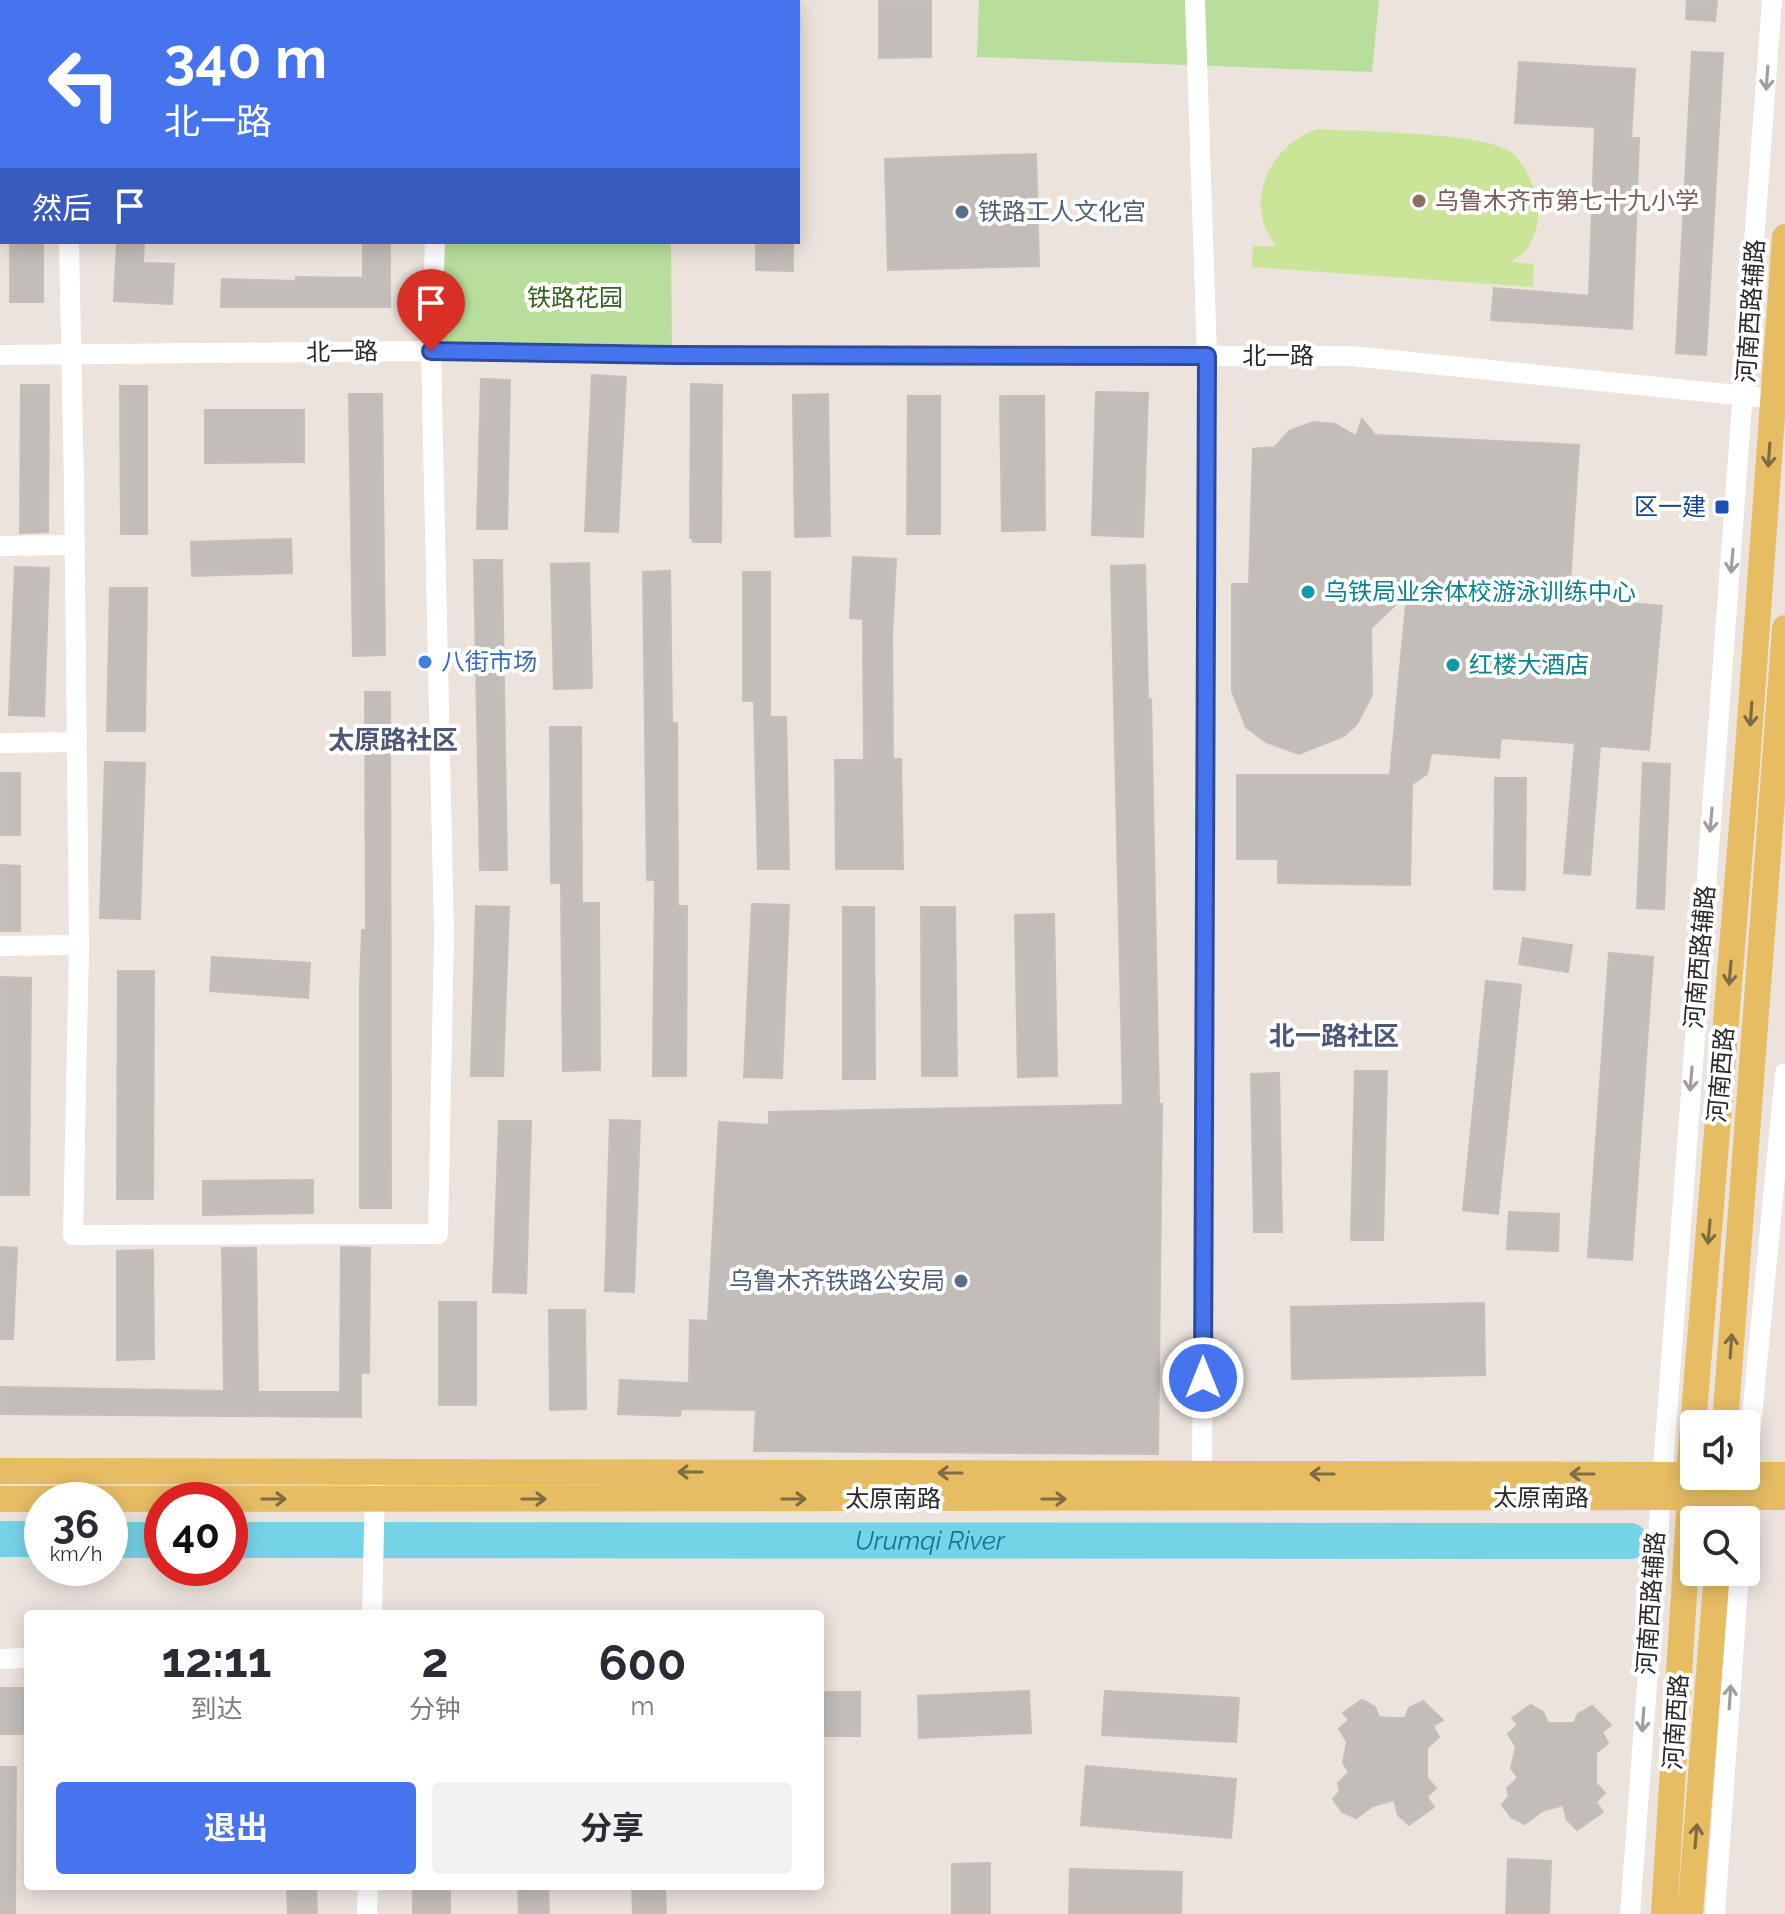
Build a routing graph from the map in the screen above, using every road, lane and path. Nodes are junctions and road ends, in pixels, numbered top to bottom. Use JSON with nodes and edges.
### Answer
{"nodes":[{"id":1,"x":1195,"y":0,"type":"edge"},
{"id":2,"x":1772,"y":0,"type":"edge"},
{"id":3,"x":1785,"y":237,"type":"edge"},
{"id":4,"x":69,"y":244,"type":"edge"},
{"id":5,"x":435,"y":244,"type":"edge"},
{"id":6,"x":431,"y":351,"type":"junction"},
{"id":7,"x":0,"y":355,"type":"edge"},
{"id":8,"x":71,"y":355,"type":"junction"},
{"id":9,"x":1207,"y":356,"type":"junction"},
{"id":10,"x":1745,"y":396,"type":"junction"},
{"id":11,"x":1779,"y":398,"type":"edge"},
{"id":12,"x":75,"y":545,"type":"junction"},
{"id":13,"x":0,"y":546,"type":"edge"},
{"id":14,"x":1785,"y":628,"type":"edge"},
{"id":15,"x":77,"y":742,"type":"junction"},
{"id":16,"x":0,"y":743,"type":"edge"},
{"id":17,"x":79,"y":945,"type":"junction"},
{"id":18,"x":0,"y":946,"type":"edge"},
{"id":19,"x":1785,"y":1073,"type":"edge"},
{"id":20,"x":1697,"y":1410,"type":"edge"},
{"id":21,"x":1726,"y":1410,"type":"edge"},
{"id":22,"x":0,"y":1471,"type":"edge"},
{"id":23,"x":377,"y":1472,"type":"junction"},
{"id":24,"x":1785,"y":1475,"type":"edge"},
{"id":25,"x":1680,"y":1483,"type":"edge"},
{"id":26,"x":1202,"y":1486,"type":"junction"},
{"id":27,"x":1659,"y":1486,"type":"junction"},
{"id":28,"x":1690,"y":1490,"type":"edge"},
{"id":29,"x":1734,"y":1494,"type":"edge"},
{"id":30,"x":1785,"y":1497,"type":"edge"},
{"id":31,"x":0,"y":1499,"type":"edge"},
{"id":32,"x":373,"y":1510,"type":"junction"},
{"id":33,"x":1716,"y":1586,"type":"edge"},
{"id":34,"x":1738,"y":1586,"type":"edge"},
{"id":35,"x":372,"y":1606,"type":"edge"},
{"id":36,"x":24,"y":1658,"type":"edge"},
{"id":37,"x":0,"y":1659,"type":"edge"},
{"id":38,"x":368,"y":1890,"type":"edge"},
{"id":39,"x":367,"y":1914,"type":"edge"},
{"id":40,"x":1630,"y":1914,"type":"edge"},
{"id":41,"x":1664,"y":1914,"type":"edge"},
{"id":42,"x":1690,"y":1914,"type":"edge"},
{"id":43,"x":1715,"y":1914,"type":"edge"}],
"edges":[{"from":1,"to":9,"type":"street"},
{"from":2,"to":10,"type":"street","name":"河南西路辅路","one_way":true},
{"from":3,"to":11,"type":"main road","name":"河南西路"},
{"from":4,"to":8,"type":"street"},
{"from":5,"to":6,"type":"street"},
{"from":6,"to":8,"type":"street","name":"北一路"},
{"from":6,"to":9,"type":"street","name":"北一路"},
{"from":6,"to":17,"type":"street"},
{"from":7,"to":8,"type":"street","name":"北一路"},
{"from":8,"to":12,"type":"street"},
{"from":9,"to":10,"type":"street","name":"北一路"},
{"from":9,"to":26,"type":"street"},
{"from":10,"to":11,"type":"street","name":"北一路"},
{"from":10,"to":27,"type":"street","name":"河南西路辅路","one_way":true},
{"from":11,"to":20,"type":"main road","name":"河南西路","one_way":true},
{"from":12,"to":13,"type":"street"},
{"from":12,"to":15,"type":"street"},
{"from":21,"to":14,"type":"main road","name":"河南西路","one_way":true},
{"from":15,"to":16,"type":"street"},
{"from":15,"to":17,"type":"street"},
{"from":17,"to":18,"type":"street"},
{"from":19,"to":29,"type":"street"},
{"from":22,"to":23,"type":"main road"},
{"from":26,"to":23,"type":"main road","one_way":true},
{"from":23,"to":32,"type":"street"},
{"from":24,"to":29,"type":"main road"},
{"from":25,"to":27,"type":"main road","name":"太原南路"},
{"from":26,"to":27,"type":"main road","name":"太原南路"},
{"from":32,"to":26,"type":"main road","name":"太原南路","one_way":true},
{"from":27,"to":40,"type":"street","name":"河南西路辅路","one_way":true},
{"from":28,"to":41,"type":"main road","name":"河南西路"},
{"from":29,"to":30,"type":"main road","name":"太原南路"},
{"from":31,"to":32,"type":"main road","name":"太原南路","one_way":true},
{"from":32,"to":35,"type":"street"},
{"from":42,"to":33,"type":"main road","name":"河南西路","one_way":true},
{"from":43,"to":34,"type":"street","one_way":true},
{"from":36,"to":37,"type":"street"},
{"from":38,"to":39,"type":"street"}]}
